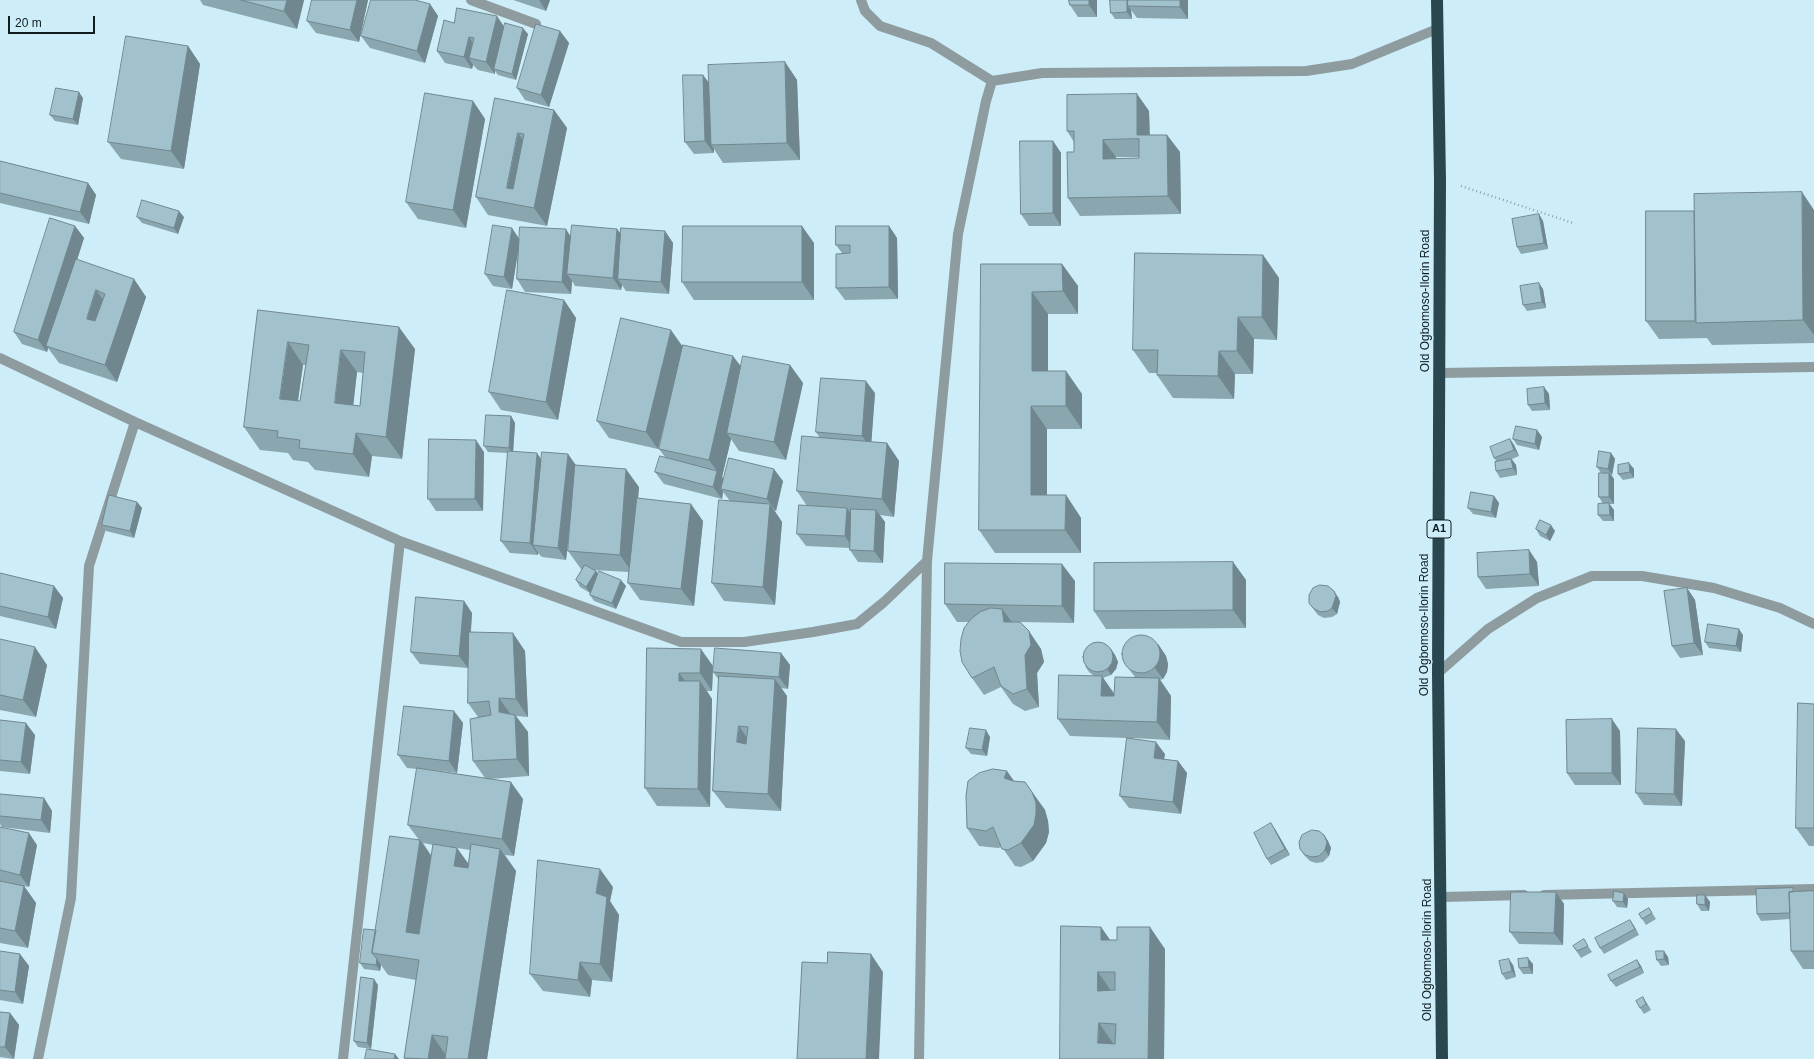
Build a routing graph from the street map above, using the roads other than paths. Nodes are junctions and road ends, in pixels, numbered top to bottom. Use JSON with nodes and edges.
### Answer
{"nodes":[{"id":1,"x":471,"y":0,"type":"edge"},
{"id":2,"x":861,"y":0,"type":"edge"},
{"id":3,"x":1437,"y":0,"type":"edge"},
{"id":4,"x":536,"y":24,"type":"edge"},
{"id":5,"x":1437,"y":29,"type":"junction"},
{"id":6,"x":992,"y":81,"type":"junction"},
{"id":7,"x":0,"y":358,"type":"edge"},
{"id":8,"x":1814,"y":367,"type":"edge"},
{"id":9,"x":1440,"y":373,"type":"junction"},
{"id":10,"x":136,"y":422,"type":"junction"},
{"id":11,"x":400,"y":541,"type":"junction"},
{"id":12,"x":927,"y":561,"type":"junction"},
{"id":13,"x":1814,"y":624,"type":"edge"},
{"id":14,"x":1438,"y":673,"type":"junction"},
{"id":15,"x":1814,"y":889,"type":"edge"},
{"id":16,"x":1442,"y":897,"type":"junction"},
{"id":17,"x":38,"y":1059,"type":"edge"},
{"id":18,"x":343,"y":1059,"type":"edge"},
{"id":19,"x":919,"y":1059,"type":"edge"},
{"id":20,"x":1442,"y":1059,"type":"edge"}],
"edges":[{"from":1,"to":4,"type":"street"},
{"from":2,"to":6,"type":"street"},
{"from":3,"to":5,"type":"highway","name":"Old Ogbomoso-Ilorin Road","number":"A1"},
{"from":5,"to":6,"type":"street"},
{"from":5,"to":9,"type":"highway","name":"Old Ogbomoso-Ilorin Road","number":"A1"},
{"from":6,"to":12,"type":"street"},
{"from":7,"to":10,"type":"street"},
{"from":8,"to":9,"type":"street"},
{"from":9,"to":14,"type":"highway","name":"Old Ogbomoso-Ilorin Road","number":"A1"},
{"from":10,"to":11,"type":"street"},
{"from":10,"to":17,"type":"street"},
{"from":11,"to":12,"type":"street"},
{"from":11,"to":18,"type":"street"},
{"from":12,"to":19,"type":"street"},
{"from":13,"to":14,"type":"street"},
{"from":14,"to":16,"type":"highway","name":"Old Ogbomoso-Ilorin Road","number":"A1"},
{"from":15,"to":16,"type":"street"},
{"from":16,"to":20,"type":"highway","name":"Old Ogbomoso-Ilorin Road","number":"A1"}]}
